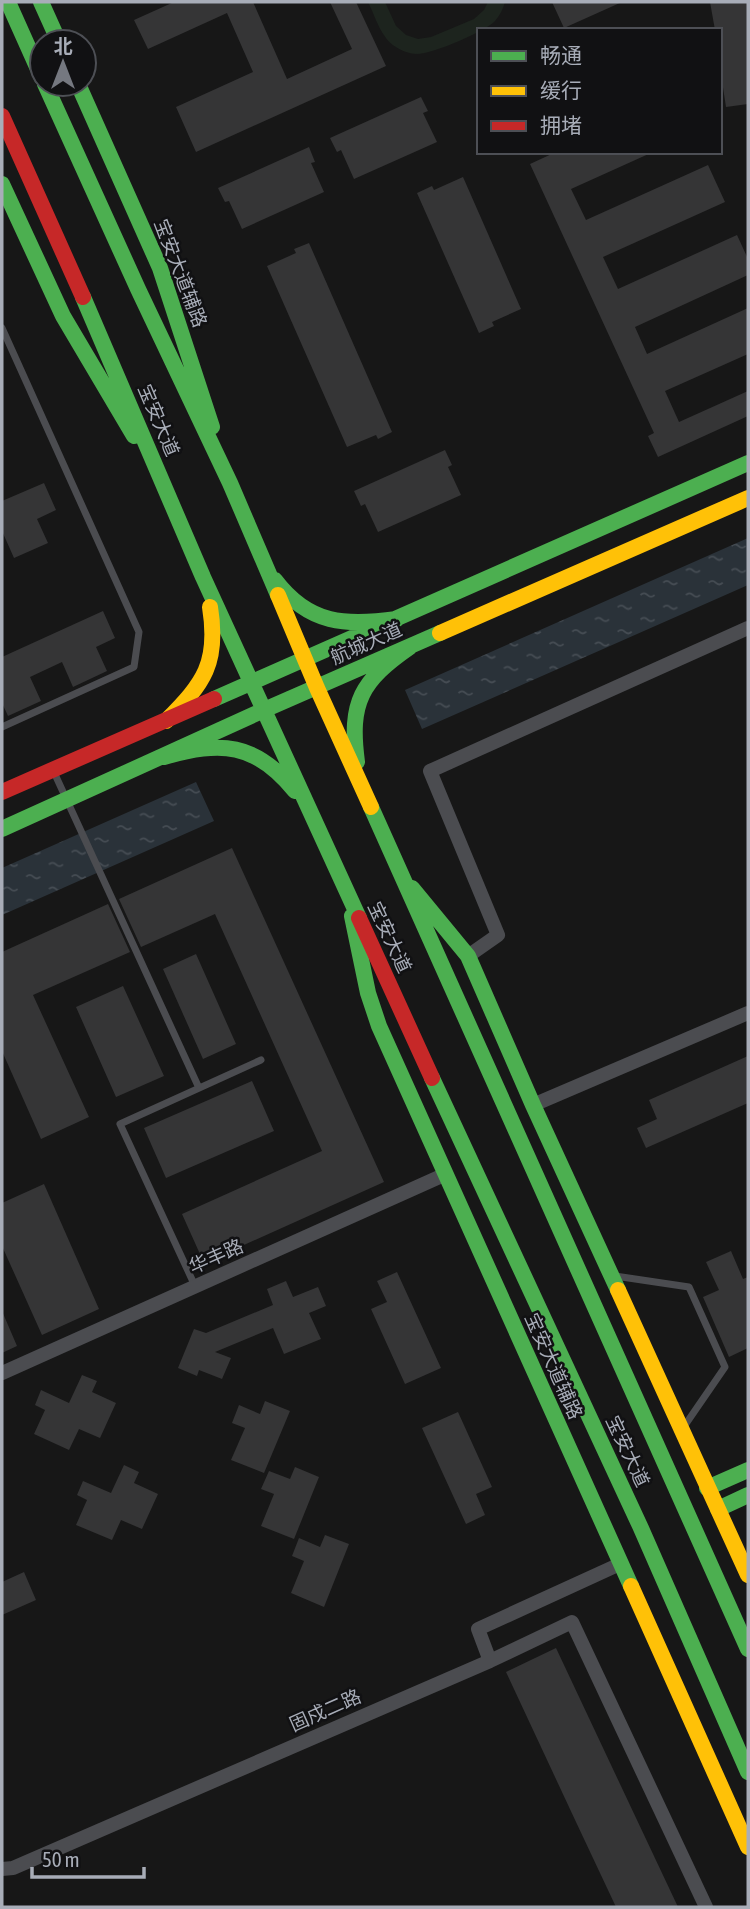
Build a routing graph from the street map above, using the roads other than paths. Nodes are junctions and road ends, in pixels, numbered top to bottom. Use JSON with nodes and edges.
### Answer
{"nodes":[{"id":1,"x":8,"y":2,"type":"edge"},
{"id":2,"x":41,"y":2,"type":"edge"},
{"id":3,"x":53,"y":28,"type":"edge"},
{"id":4,"x":28,"y":47,"type":"edge"},
{"id":5,"x":51,"y":98,"type":"edge"},
{"id":6,"x":84,"y":98,"type":"edge"},
{"id":7,"x":2,"y":116,"type":"edge"},
{"id":8,"x":2,"y":184,"type":"edge"},
{"id":9,"x":2,"y":328,"type":"edge"},
{"id":10,"x":748,"y":463,"type":"edge"},
{"id":11,"x":230,"y":482,"type":"junction"},
{"id":12,"x":165,"y":488,"type":"junction"},
{"id":13,"x":748,"y":498,"type":"edge"},
{"id":14,"x":262,"y":561,"type":"junction"},
{"id":15,"x":203,"y":577,"type":"junction"},
{"id":16,"x":397,"y":619,"type":"junction"},
{"id":17,"x":748,"y":628,"type":"edge"},
{"id":18,"x":410,"y":647,"type":"junction"},
{"id":19,"x":305,"y":659,"type":"junction"},
{"id":20,"x":252,"y":683,"type":"junction"},
{"id":21,"x":317,"y":688,"type":"junction"},
{"id":22,"x":264,"y":710,"type":"junction"},
{"id":23,"x":166,"y":720,"type":"junction"},
{"id":24,"x":2,"y":727,"type":"edge"},
{"id":25,"x":164,"y":757,"type":"junction"},
{"id":26,"x":52,"y":770,"type":"junction"},
{"id":27,"x":362,"y":790,"type":"junction"},
{"id":28,"x":2,"y":792,"type":"edge"},
{"id":29,"x":67,"y":801,"type":"junction"},
{"id":30,"x":310,"y":813,"type":"junction"},
{"id":31,"x":2,"y":829,"type":"edge"},
{"id":32,"x":403,"y":878,"type":"junction"},
{"id":33,"x":347,"y":893,"type":"junction"},
{"id":34,"x":468,"y":956,"type":"junction"},
{"id":35,"x":748,"y":1013,"type":"edge"},
{"id":36,"x":261,"y":1060,"type":"dead end"},
{"id":37,"x":200,"y":1088,"type":"junction"},
{"id":38,"x":533,"y":1105,"type":"junction"},
{"id":39,"x":446,"y":1174,"type":"junction"},
{"id":40,"x":611,"y":1276,"type":"junction"},
{"id":41,"x":195,"y":1286,"type":"junction"},
{"id":42,"x":2,"y":1373,"type":"edge"},
{"id":43,"x":681,"y":1431,"type":"junction"},
{"id":44,"x":748,"y":1470,"type":"edge"},
{"id":45,"x":707,"y":1488,"type":"junction"},
{"id":46,"x":748,"y":1495,"type":"edge"},
{"id":47,"x":718,"y":1508,"type":"junction"},
{"id":48,"x":620,"y":1564,"type":"junction"},
{"id":49,"x":748,"y":1575,"type":"edge"},
{"id":50,"x":748,"y":1649,"type":"edge"},
{"id":51,"x":490,"y":1661,"type":"junction"},
{"id":52,"x":748,"y":1772,"type":"edge"},
{"id":53,"x":748,"y":1847,"type":"edge"},
{"id":54,"x":2,"y":1869,"type":"edge"},
{"id":55,"x":706,"y":1907,"type":"edge"}],
"edges":[{"from":1,"to":4,"type":"main road"},
{"from":2,"to":3,"type":"main road"},
{"from":5,"to":11,"type":"main road","name":"宝安大道"},
{"from":6,"to":11,"type":"main road","name":"宝安大道辅路"},
{"from":7,"to":12,"type":"main road","name":"宝安大道"},
{"from":8,"to":12,"type":"main road"},
{"from":9,"to":24,"type":"lane"},
{"from":10,"to":16,"type":"main road","name":"航城大道"},
{"from":11,"to":14,"type":"main road","name":"宝安大道"},
{"from":12,"to":15,"type":"main road","name":"宝安大道"},
{"from":13,"to":18,"type":"main road","name":"航城大道"},
{"from":14,"to":16,"type":"main road"},
{"from":14,"to":19,"type":"main road","name":"宝安大道"},
{"from":15,"to":20,"type":"main road","name":"宝安大道"},
{"from":15,"to":23,"type":"main road"},
{"from":16,"to":19,"type":"main road","name":"航城大道"},
{"from":17,"to":34,"type":"street"},
{"from":18,"to":21,"type":"main road","name":"航城大道"},
{"from":18,"to":27,"type":"main road"},
{"from":19,"to":20,"type":"main road","name":"航城大道"},
{"from":19,"to":21,"type":"main road","name":"宝安大道"},
{"from":20,"to":22,"type":"main road","name":"宝安大道"},
{"from":20,"to":23,"type":"main road","name":"航城大道"},
{"from":21,"to":22,"type":"main road","name":"航城大道"},
{"from":21,"to":27,"type":"main road","name":"宝安大道"},
{"from":22,"to":25,"type":"main road","name":"航城大道"},
{"from":22,"to":30,"type":"main road","name":"宝安大道"},
{"from":23,"to":26,"type":"main road","name":"航城大道"},
{"from":25,"to":29,"type":"main road","name":"航城大道"},
{"from":25,"to":30,"type":"main road"},
{"from":26,"to":28,"type":"main road","name":"航城大道"},
{"from":26,"to":29,"type":"lane"},
{"from":27,"to":32,"type":"main road","name":"宝安大道"},
{"from":29,"to":31,"type":"main road","name":"航城大道"},
{"from":29,"to":37,"type":"lane"},
{"from":30,"to":33,"type":"main road","name":"宝安大道"},
{"from":32,"to":34,"type":"main road"},
{"from":32,"to":50,"type":"main road","name":"宝安大道"},
{"from":33,"to":39,"type":"main road","name":"宝安大道辅路"},
{"from":33,"to":52,"type":"main road","name":"宝安大道"},
{"from":34,"to":38,"type":"main road"},
{"from":35,"to":38,"type":"street"},
{"from":36,"to":37,"type":"lane"},
{"from":37,"to":41,"type":"lane"},
{"from":38,"to":40,"type":"main road"},
{"from":39,"to":41,"type":"street","name":"华丰路"},
{"from":39,"to":48,"type":"main road","name":"宝安大道辅路"},
{"from":40,"to":43,"type":"main road"},
{"from":40,"to":43,"type":"lane"},
{"from":41,"to":42,"type":"street","name":"华丰路"},
{"from":43,"to":45,"type":"main road"},
{"from":44,"to":45,"type":"main road"},
{"from":45,"to":47,"type":"main road"},
{"from":46,"to":47,"type":"main road"},
{"from":47,"to":49,"type":"main road"},
{"from":48,"to":51,"type":"street"},
{"from":48,"to":53,"type":"main road","name":"宝安大道辅路"},
{"from":51,"to":54,"type":"street","name":"固戍二路"},
{"from":51,"to":55,"type":"street","name":"固戍二路"}]}
